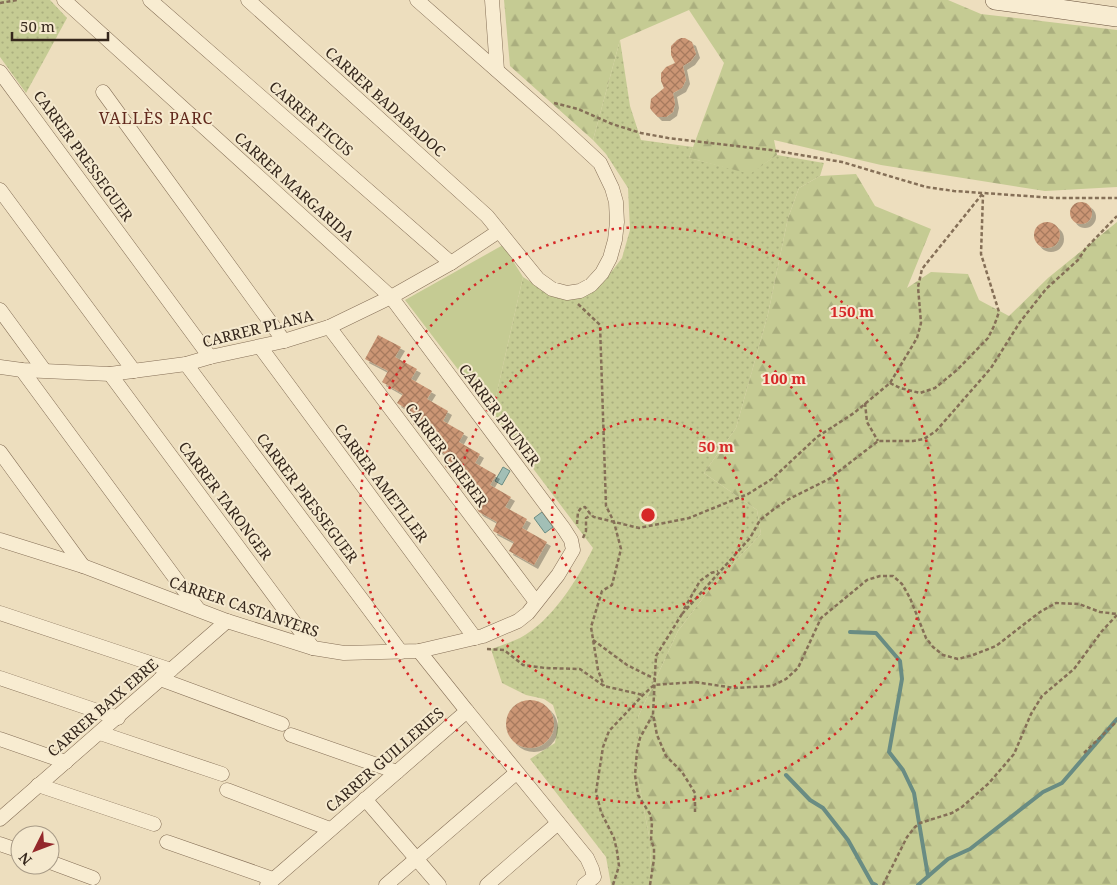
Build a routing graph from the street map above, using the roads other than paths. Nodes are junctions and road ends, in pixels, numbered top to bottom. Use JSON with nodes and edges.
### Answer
{"nodes":[{"id":1,"x":64,"y":0,"type":"edge"},
{"id":2,"x":150,"y":0,"type":"edge"},
{"id":3,"x":248,"y":0,"type":"edge"},
{"id":4,"x":417,"y":0,"type":"edge"},
{"id":5,"x":492,"y":0,"type":"edge"},
{"id":6,"x":995,"y":0,"type":"edge"},
{"id":7,"x":1117,"y":17,"type":"edge"},
{"id":8,"x":497,"y":70,"type":"junction"},
{"id":9,"x":0,"y":72,"type":"edge"},
{"id":10,"x":103,"y":92,"type":"dead end"},
{"id":11,"x":0,"y":190,"type":"edge"},
{"id":12,"x":499,"y":231,"type":"junction"},
{"id":13,"x":451,"y":264,"type":"junction"},
{"id":14,"x":391,"y":297,"type":"junction"},
{"id":15,"x":0,"y":310,"type":"edge"},
{"id":16,"x":329,"y":327,"type":"junction"},
{"id":17,"x":284,"y":342,"type":"junction"},
{"id":18,"x":261,"y":348,"type":"junction"},
{"id":19,"x":210,"y":357,"type":"junction"},
{"id":20,"x":186,"y":364,"type":"junction"},
{"id":21,"x":0,"y":367,"type":"edge"},
{"id":22,"x":22,"y":370,"type":"junction"},
{"id":23,"x":44,"y":370,"type":"junction"},
{"id":24,"x":134,"y":371,"type":"junction"},
{"id":25,"x":110,"y":374,"type":"junction"},
{"id":26,"x":0,"y":452,"type":"edge"},
{"id":27,"x":0,"y":540,"type":"edge"},
{"id":28,"x":572,"y":553,"type":"joint"},
{"id":29,"x":83,"y":566,"type":"junction"},
{"id":30,"x":536,"y":602,"type":"junction"},
{"id":31,"x":198,"y":610,"type":"junction"},
{"id":32,"x":0,"y":613,"type":"edge"},
{"id":33,"x":227,"y":621,"type":"junction"},
{"id":34,"x":479,"y":637,"type":"junction"},
{"id":35,"x":313,"y":648,"type":"junction"},
{"id":36,"x":419,"y":651,"type":"junction"},
{"id":37,"x":401,"y":652,"type":"junction"},
{"id":38,"x":165,"y":674,"type":"junction"},
{"id":39,"x":0,"y":678,"type":"edge"},
{"id":40,"x":467,"y":711,"type":"junction"},
{"id":41,"x":118,"y":718,"type":"junction"},
{"id":42,"x":100,"y":733,"type":"junction"},
{"id":43,"x":0,"y":740,"type":"edge"},
{"id":44,"x":66,"y":762,"type":"junction"},
{"id":45,"x":397,"y":772,"type":"junction"},
{"id":46,"x":516,"y":773,"type":"junction"},
{"id":47,"x":222,"y":774,"type":"dead end"},
{"id":48,"x":38,"y":785,"type":"junction"},
{"id":49,"x":227,"y":790,"type":"dead end"},
{"id":50,"x":365,"y":799,"type":"junction"},
{"id":51,"x":6,"y":806,"type":"edge"},
{"id":52,"x":0,"y":819,"type":"edge"},
{"id":53,"x":558,"y":823,"type":"junction"},
{"id":54,"x":154,"y":824,"type":"dead end"},
{"id":55,"x":330,"y":829,"type":"junction"},
{"id":56,"x":167,"y":842,"type":"dead end"},
{"id":57,"x":417,"y":859,"type":"junction"},
{"id":58,"x":60,"y":866,"type":"edge"},
{"id":59,"x":93,"y":878,"type":"dead end"},
{"id":60,"x":589,"y":881,"type":"edge"},
{"id":61,"x":270,"y":882,"type":"edge"},
{"id":62,"x":386,"y":885,"type":"edge"},
{"id":63,"x":439,"y":885,"type":"edge"},
{"id":64,"x":487,"y":885,"type":"edge"}],
"edges":[{"from":1,"to":14,"type":"street","name":"CARRER MARGARIDA"},
{"from":2,"to":13,"type":"street","name":"CARRER FICUS"},
{"from":3,"to":12,"type":"street","name":"CARRER BADABADOC"},
{"from":4,"to":8,"type":"street"},
{"from":5,"to":8,"type":"street"},
{"from":6,"to":7,"type":"main road"},
{"from":8,"to":12,"type":"street","name":"CARRER BADABADOC"},
{"from":9,"to":19,"type":"street","name":"CARRER PRESSEGUER"},
{"from":10,"to":17,"type":"street"},
{"from":11,"to":24,"type":"street"},
{"from":12,"to":13,"type":"street","name":"CARRER PLANA"},
{"from":13,"to":14,"type":"street","name":"CARRER PLANA"},
{"from":14,"to":16,"type":"street","name":"CARRER PLANA"},
{"from":14,"to":28,"type":"street","name":"CARRER PRUNER"},
{"from":15,"to":23,"type":"street"},
{"from":16,"to":17,"type":"street","name":"CARRER PLANA"},
{"from":16,"to":30,"type":"street","name":"CARRER CIRERER"},
{"from":17,"to":18,"type":"street","name":"CARRER PLANA"},
{"from":18,"to":19,"type":"street","name":"CARRER PLANA"},
{"from":18,"to":34,"type":"street","name":"CARRER AMETLLER"},
{"from":19,"to":20,"type":"street","name":"CARRER PLANA"},
{"from":20,"to":24,"type":"street","name":"CARRER PLANA"},
{"from":20,"to":37,"type":"street","name":"CARRER PRESSEGUER"},
{"from":21,"to":22,"type":"street","name":"CARRER PLANA"},
{"from":22,"to":23,"type":"street","name":"CARRER PLANA"},
{"from":22,"to":31,"type":"street"},
{"from":23,"to":25,"type":"street","name":"CARRER PLANA"},
{"from":24,"to":25,"type":"street","name":"CARRER PLANA"},
{"from":25,"to":35,"type":"street","name":"CARRER TARONGER"},
{"from":26,"to":29,"type":"street"},
{"from":27,"to":29,"type":"street","name":"CARRER CASTANYERS"},
{"from":28,"to":30,"type":"street","name":"CARRER CASTANYERS"},
{"from":29,"to":31,"type":"street","name":"CARRER CASTANYERS"},
{"from":30,"to":34,"type":"street","name":"CARRER CASTANYERS"},
{"from":31,"to":33,"type":"street","name":"CARRER CASTANYERS"},
{"from":32,"to":38,"type":"street"},
{"from":33,"to":35,"type":"street","name":"CARRER CASTANYERS"},
{"from":33,"to":38,"type":"street","name":"CARRER BAIX EBRE"},
{"from":34,"to":36,"type":"street","name":"CARRER CASTANYERS"},
{"from":35,"to":37,"type":"street","name":"CARRER CASTANYERS"},
{"from":36,"to":37,"type":"street","name":"CARRER CASTANYERS"},
{"from":36,"to":40,"type":"street","name":"CARRER GUILLERIES"},
{"from":38,"to":41,"type":"street","name":"CARRER BAIX EBRE"},
{"from":38,"to":45,"type":"street"},
{"from":39,"to":41,"type":"street"},
{"from":40,"to":45,"type":"street","name":"CARRER GUILLERIES"},
{"from":40,"to":46,"type":"street"},
{"from":41,"to":42,"type":"street","name":"CARRER BAIX EBRE"},
{"from":42,"to":44,"type":"street","name":"CARRER BAIX EBRE"},
{"from":42,"to":47,"type":"street"},
{"from":43,"to":44,"type":"street"},
{"from":44,"to":48,"type":"street","name":"CARRER BAIX EBRE"},
{"from":45,"to":50,"type":"street","name":"CARRER GUILLERIES"},
{"from":46,"to":53,"type":"street"},
{"from":46,"to":57,"type":"street"},
{"from":48,"to":51,"type":"street","name":"CARRER BAIX EBRE"},
{"from":48,"to":54,"type":"street"},
{"from":49,"to":55,"type":"street"},
{"from":50,"to":55,"type":"street","name":"CARRER GUILLERIES"},
{"from":50,"to":57,"type":"street"},
{"from":51,"to":52,"type":"street","name":"CARRER BAIX EBRE"},
{"from":53,"to":60,"type":"street"},
{"from":53,"to":64,"type":"street"},
{"from":55,"to":61,"type":"street","name":"CARRER GUILLERIES"},
{"from":56,"to":61,"type":"street"},
{"from":57,"to":62,"type":"street"},
{"from":57,"to":63,"type":"street"},
{"from":58,"to":59,"type":"street"}]}
